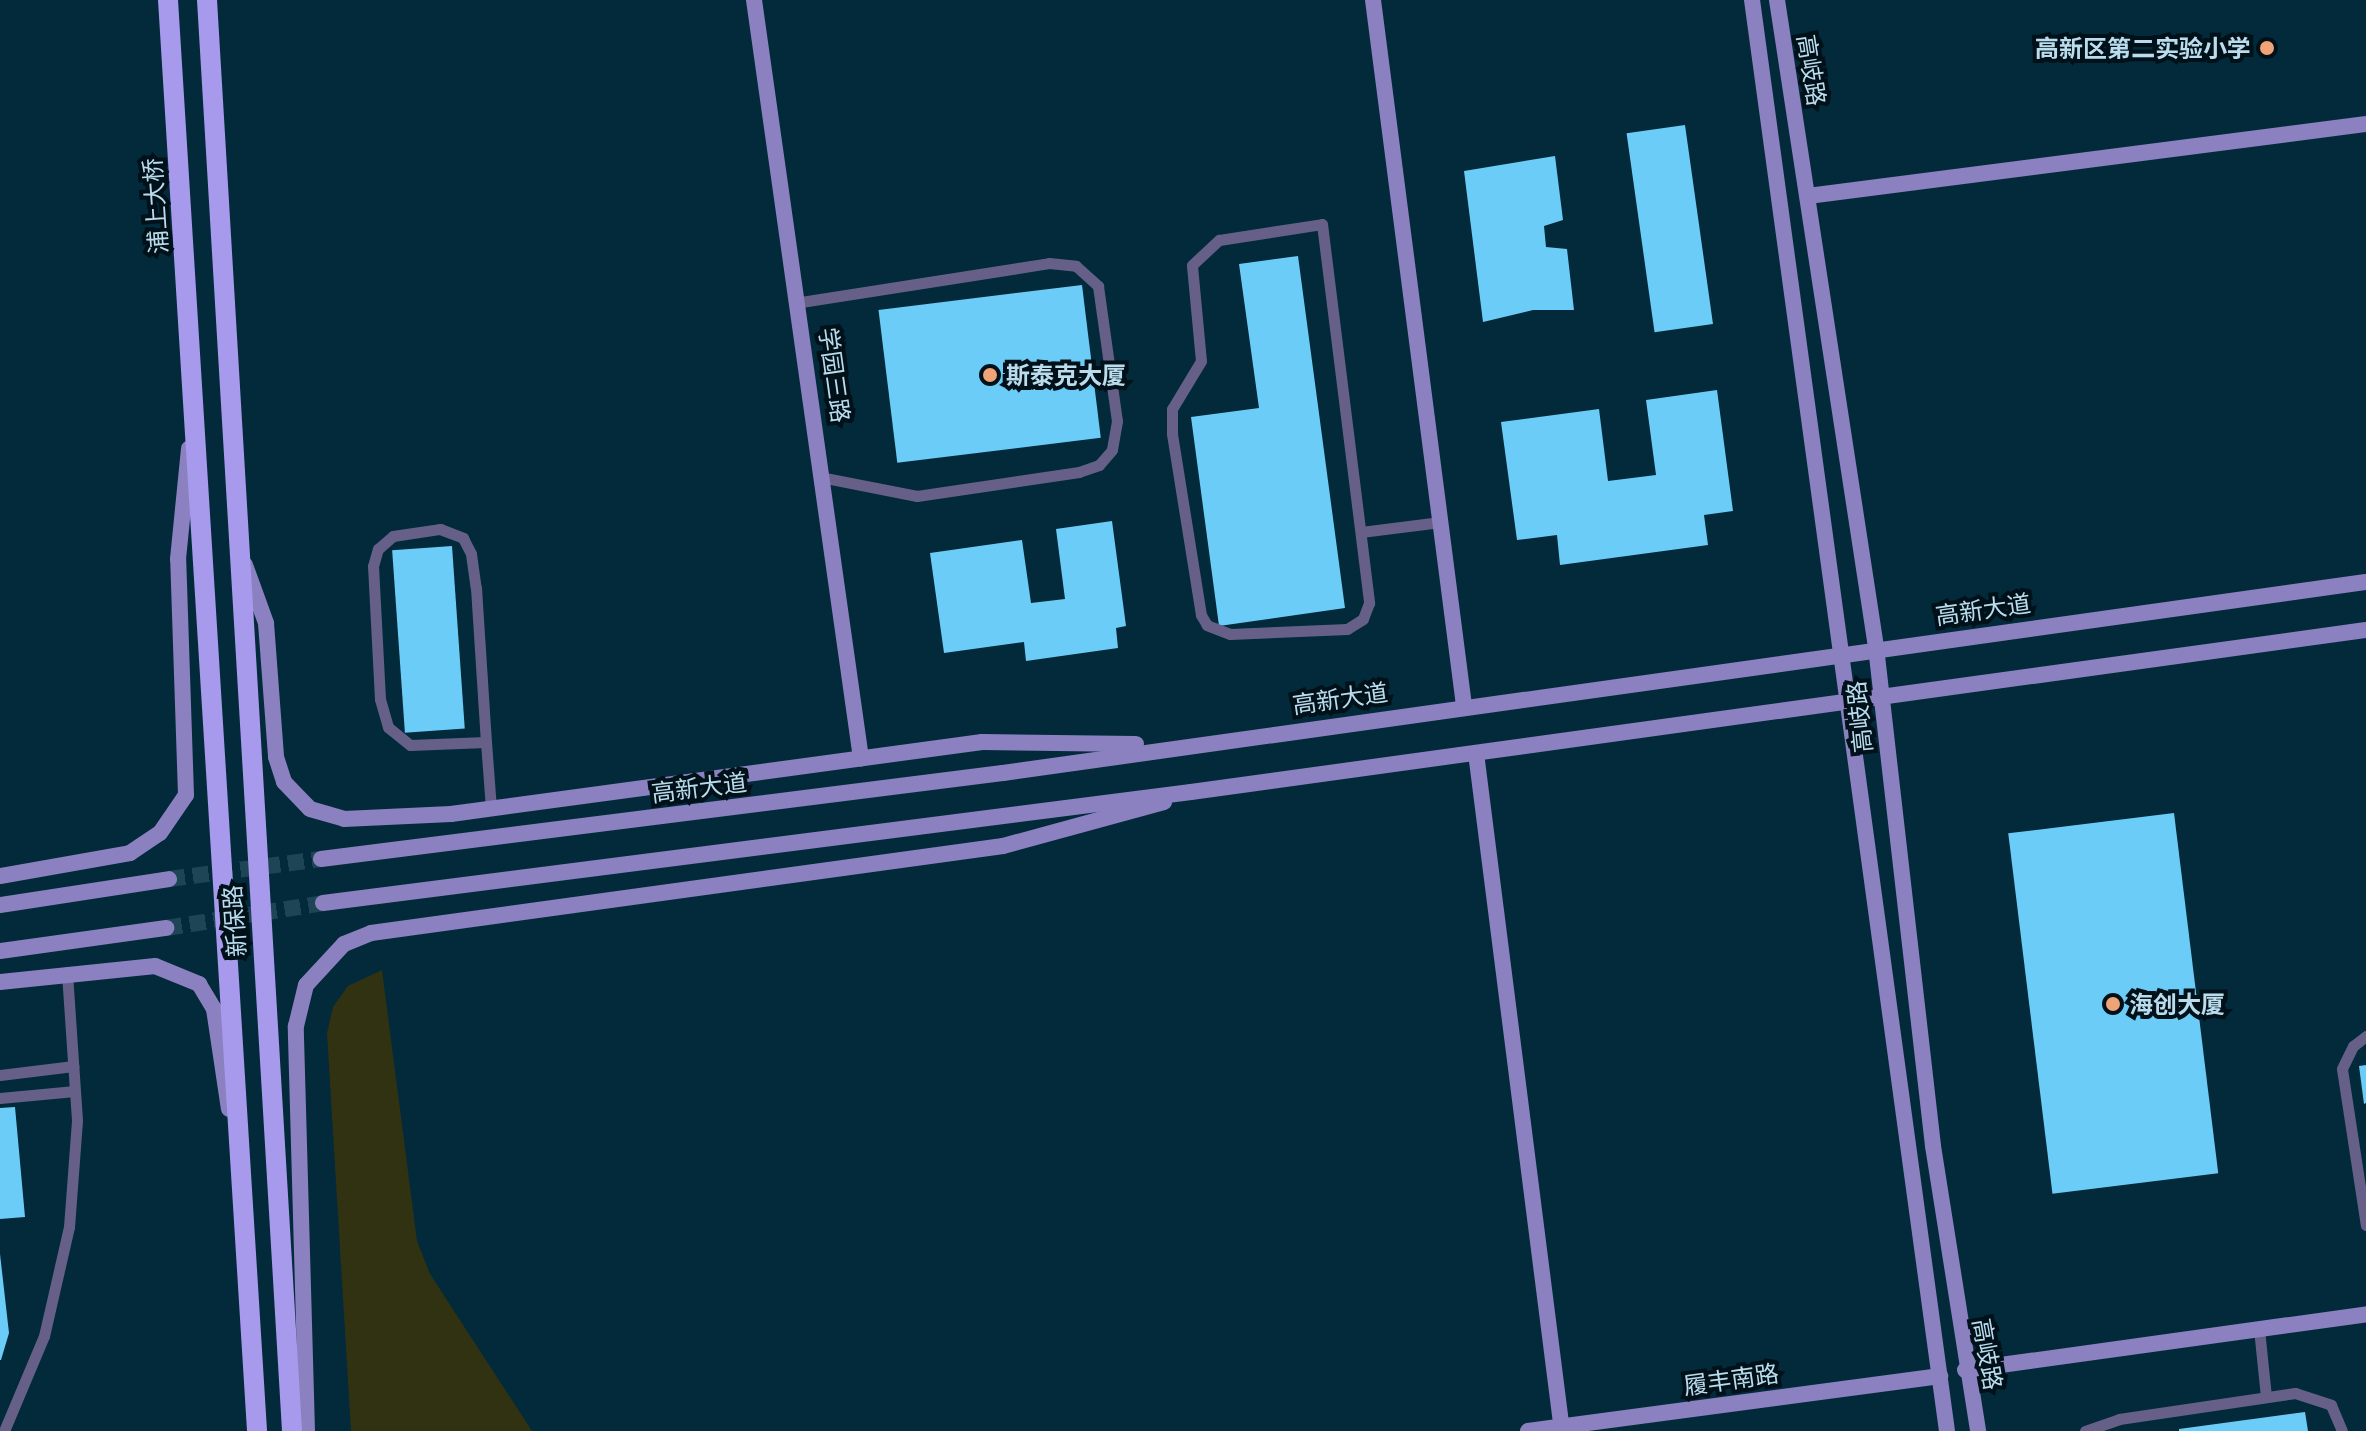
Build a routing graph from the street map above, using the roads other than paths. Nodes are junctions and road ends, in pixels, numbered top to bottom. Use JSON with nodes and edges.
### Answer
{"nodes":[{"id":1,"x":168,"y":0,"type":"edge"},
{"id":2,"x":207,"y":0,"type":"edge"},
{"id":3,"x":754,"y":0,"type":"edge"},
{"id":4,"x":1373,"y":0,"type":"edge"},
{"id":5,"x":1752,"y":0,"type":"edge"},
{"id":6,"x":1777,"y":0,"type":"edge"},
{"id":7,"x":2366,"y":124,"type":"edge"},
{"id":8,"x":1808,"y":196,"type":"junction"},
{"id":9,"x":801,"y":302,"type":"junction"},
{"id":10,"x":194,"y":408,"type":"junction"},
{"id":11,"x":825,"y":478,"type":"junction"},
{"id":12,"x":1440,"y":522,"type":"junction"},
{"id":13,"x":1361,"y":532,"type":"junction"},
{"id":14,"x":236,"y":540,"type":"junction"},
{"id":15,"x":2366,"y":582,"type":"edge"},
{"id":16,"x":2366,"y":630,"type":"edge"},
{"id":17,"x":1876,"y":647,"type":"junction"},
{"id":18,"x":1839,"y":652,"type":"junction"},
{"id":19,"x":1881,"y":697,"type":"junction"},
{"id":20,"x":1845,"y":702,"type":"junction"},
{"id":21,"x":1464,"y":705,"type":"junction"},
{"id":22,"x":486,"y":742,"type":"junction"},
{"id":23,"x":1181,"y":744,"type":"junction"},
{"id":24,"x":1476,"y":753,"type":"junction"},
{"id":25,"x":861,"y":758,"type":"junction"},
{"id":26,"x":1191,"y":792,"type":"junction"},
{"id":27,"x":491,"y":808,"type":"junction"},
{"id":28,"x":321,"y":859,"type":"tunnel mouth"},
{"id":29,"x":0,"y":876,"type":"edge"},
{"id":30,"x":169,"y":879,"type":"tunnel mouth"},
{"id":31,"x":323,"y":903,"type":"tunnel mouth"},
{"id":32,"x":0,"y":905,"type":"edge"},
{"id":33,"x":166,"y":928,"type":"tunnel mouth"},
{"id":34,"x":0,"y":951,"type":"edge"},
{"id":35,"x":67,"y":972,"type":"junction"},
{"id":36,"x":0,"y":982,"type":"edge"},
{"id":37,"x":2366,"y":1036,"type":"edge"},
{"id":38,"x":73,"y":1066,"type":"junction"},
{"id":39,"x":0,"y":1075,"type":"edge"},
{"id":40,"x":75,"y":1091,"type":"junction"},
{"id":41,"x":0,"y":1098,"type":"edge"},
{"id":42,"x":245,"y":1206,"type":"junction"},
{"id":43,"x":2366,"y":1225,"type":"edge"},
{"id":44,"x":2366,"y":1314,"type":"edge"},
{"id":45,"x":2259,"y":1329,"type":"junction"},
{"id":46,"x":1965,"y":1370,"type":"junction"},
{"id":47,"x":1940,"y":1376,"type":"junction"},
{"id":48,"x":2266,"y":1397,"type":"junction"},
{"id":49,"x":1562,"y":1429,"type":"edge"},
{"id":50,"x":4,"y":1431,"type":"edge"},
{"id":51,"x":257,"y":1431,"type":"edge"},
{"id":52,"x":292,"y":1431,"type":"edge"},
{"id":53,"x":307,"y":1431,"type":"edge"},
{"id":54,"x":1528,"y":1431,"type":"edge"},
{"id":55,"x":1947,"y":1431,"type":"edge"},
{"id":56,"x":1978,"y":1431,"type":"edge"},
{"id":57,"x":2085,"y":1431,"type":"edge"},
{"id":58,"x":2342,"y":1431,"type":"edge"}],
"edges":[{"from":1,"to":10,"type":"main road","name":"浦上大桥"},
{"from":2,"to":14,"type":"main road","name":"新保路"},
{"from":3,"to":9,"type":"main road","name":"学园三路"},
{"from":4,"to":12,"type":"main road"},
{"from":5,"to":18,"type":"main road","name":"高岐路"},
{"from":6,"to":8,"type":"main road","name":"高岐路"},
{"from":7,"to":8,"type":"main road"},
{"from":8,"to":17,"type":"main road","name":"高岐路"},
{"from":9,"to":11,"type":"main road","name":"学园三路"},
{"from":9,"to":11,"type":"lane"},
{"from":10,"to":29,"type":"main road"},
{"from":10,"to":42,"type":"main road","name":"新保路"},
{"from":11,"to":25,"type":"main road","name":"学园三路"},
{"from":12,"to":13,"type":"lane"},
{"from":12,"to":21,"type":"main road"},
{"from":13,"to":13,"type":"lane"},
{"from":14,"to":27,"type":"main road"},
{"from":14,"to":52,"type":"main road","name":"新保路"},
{"from":15,"to":17,"type":"main road","name":"高新大道"},
{"from":16,"to":19,"type":"main road"},
{"from":17,"to":18,"type":"main road","name":"高新大道"},
{"from":17,"to":19,"type":"main road","name":"高岐路"},
{"from":18,"to":20,"type":"main road","name":"高岐路"},
{"from":18,"to":21,"type":"main road","name":"高新大道"},
{"from":19,"to":20,"type":"main road"},
{"from":19,"to":46,"type":"main road","name":"高岐路"},
{"from":20,"to":24,"type":"main road"},
{"from":20,"to":47,"type":"main road","name":"高岐路"},
{"from":21,"to":23,"type":"main road","name":"高新大道"},
{"from":22,"to":22,"type":"lane"},
{"from":22,"to":27,"type":"lane"},
{"from":23,"to":25,"type":"main road"},
{"from":23,"to":28,"type":"main road","name":"高新大道"},
{"from":24,"to":26,"type":"main road"},
{"from":24,"to":49,"type":"main road"},
{"from":25,"to":27,"type":"main road"},
{"from":26,"to":31,"type":"main road"},
{"from":26,"to":53,"type":"main road"},
{"from":30,"to":32,"type":"main road"},
{"from":33,"to":34,"type":"main road"},
{"from":35,"to":36,"type":"main road"},
{"from":35,"to":38,"type":"lane"},
{"from":35,"to":42,"type":"main road"},
{"from":37,"to":43,"type":"lane"},
{"from":38,"to":39,"type":"lane"},
{"from":38,"to":40,"type":"lane"},
{"from":40,"to":41,"type":"lane"},
{"from":40,"to":50,"type":"lane"},
{"from":42,"to":51,"type":"main road","name":"新保路"},
{"from":44,"to":45,"type":"main road"},
{"from":45,"to":46,"type":"main road"},
{"from":45,"to":48,"type":"lane"},
{"from":46,"to":56,"type":"main road","name":"高岐路"},
{"from":47,"to":49,"type":"main road","name":"履丰南路"},
{"from":47,"to":55,"type":"main road","name":"高岐路"},
{"from":48,"to":57,"type":"lane"},
{"from":48,"to":58,"type":"lane"},
{"from":49,"to":54,"type":"main road","name":"履丰南路"}]}
